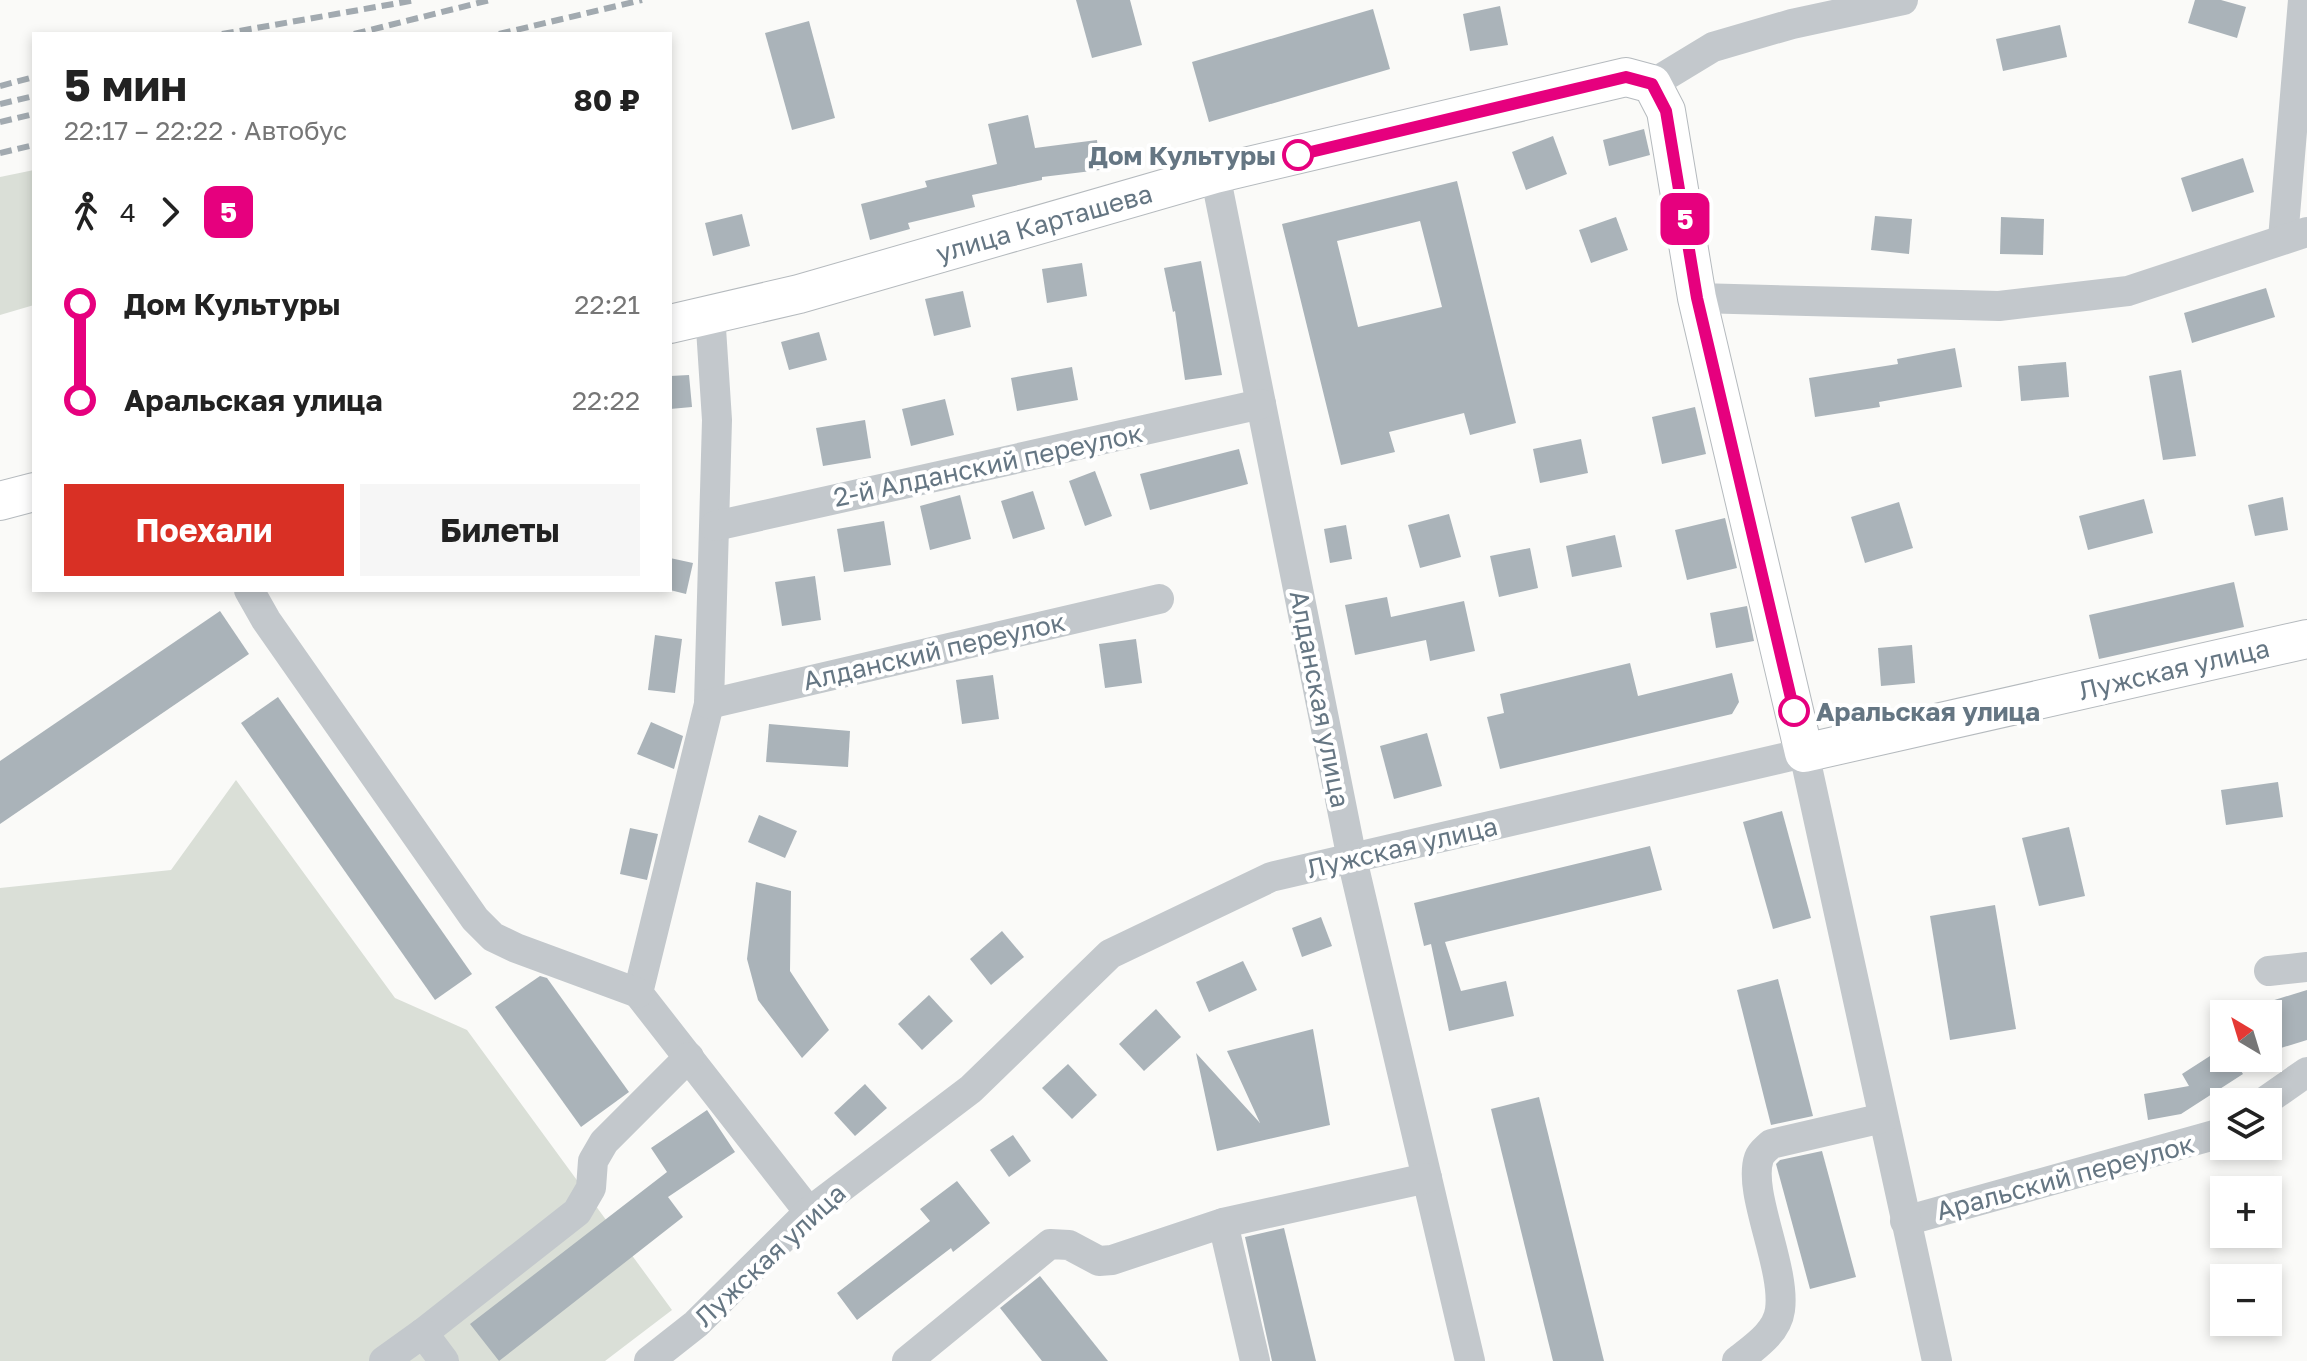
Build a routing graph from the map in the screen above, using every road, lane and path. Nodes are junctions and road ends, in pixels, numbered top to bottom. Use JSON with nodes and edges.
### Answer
{"nodes":[{"id":1,"x":1903,"y":0,"type":"edge"},
{"id":2,"x":2303,"y":0,"type":"edge"},
{"id":3,"x":1652,"y":84,"type":"junction"},
{"id":4,"x":1215,"y":174,"type":"junction"},
{"id":5,"x":2295,"y":235,"type":"edge"},
{"id":6,"x":1697,"y":298,"type":"junction"},
{"id":7,"x":710,"y":313,"type":"junction"},
{"id":8,"x":672,"y":323,"type":"edge"},
{"id":9,"x":1261,"y":404,"type":"junction"},
{"id":10,"x":32,"y":493,"type":"edge"},
{"id":11,"x":0,"y":501,"type":"edge"},
{"id":12,"x":715,"y":526,"type":"junction"},
{"id":13,"x":250,"y":592,"type":"edge"},
{"id":14,"x":1159,"y":599,"type":"dead end"},
{"id":15,"x":2307,"y":639,"type":"edge"},
{"id":16,"x":709,"y":704,"type":"junction"},
{"id":17,"x":1804,"y":753,"type":"junction"},
{"id":18,"x":1352,"y":859,"type":"junction"},
{"id":19,"x":2307,"y":967,"type":"edge"},
{"id":20,"x":2269,"y":971,"type":"dead end"},
{"id":21,"x":638,"y":993,"type":"junction"},
{"id":22,"x":689,"y":1057,"type":"junction"},
{"id":23,"x":2307,"y":1072,"type":"edge"},
{"id":24,"x":2282,"y":1089,"type":"edge"},
{"id":25,"x":1883,"y":1118,"type":"junction"},
{"id":26,"x":2210,"y":1135,"type":"edge"},
{"id":27,"x":1427,"y":1178,"type":"junction"},
{"id":28,"x":809,"y":1212,"type":"junction"},
{"id":29,"x":1905,"y":1221,"type":"junction"},
{"id":30,"x":1223,"y":1223,"type":"junction"},
{"id":31,"x":423,"y":1333,"type":"junction"},
{"id":32,"x":384,"y":1361,"type":"edge"},
{"id":33,"x":444,"y":1361,"type":"edge"},
{"id":34,"x":649,"y":1361,"type":"edge"},
{"id":35,"x":907,"y":1361,"type":"edge"},
{"id":36,"x":1255,"y":1361,"type":"edge"},
{"id":37,"x":1470,"y":1361,"type":"edge"},
{"id":38,"x":1737,"y":1361,"type":"edge"},
{"id":39,"x":1937,"y":1361,"type":"edge"}],
"edges":[{"from":1,"to":3,"type":"street"},
{"from":2,"to":5,"type":"street"},
{"from":3,"to":4,"type":"main road","name":"улица Карташева"},
{"from":3,"to":6,"type":"main road"},
{"from":4,"to":7,"type":"main road","name":"улица Карташева"},
{"from":4,"to":9,"type":"street","name":"Алданская улица"},
{"from":5,"to":6,"type":"street"},
{"from":6,"to":17,"type":"main road"},
{"from":7,"to":8,"type":"main road","name":"улица Карташева"},
{"from":7,"to":12,"type":"street"},
{"from":9,"to":12,"type":"street","name":"2-й Алданский переулок"},
{"from":9,"to":18,"type":"street","name":"Алданская улица"},
{"from":10,"to":11,"type":"main road"},
{"from":12,"to":16,"type":"street"},
{"from":13,"to":21,"type":"street"},
{"from":14,"to":16,"type":"street","name":"Алданский переулок"},
{"from":15,"to":17,"type":"main road","name":"Лужская улица"},
{"from":16,"to":21,"type":"street"},
{"from":17,"to":18,"type":"street","name":"Лужская улица"},
{"from":17,"to":25,"type":"street"},
{"from":18,"to":27,"type":"street","name":"Алданская улица"},
{"from":18,"to":28,"type":"street","name":"Лужская улица"},
{"from":19,"to":20,"type":"street"},
{"from":21,"to":22,"type":"street"},
{"from":22,"to":28,"type":"street"},
{"from":22,"to":31,"type":"street"},
{"from":23,"to":24,"type":"street"},
{"from":25,"to":29,"type":"street"},
{"from":25,"to":38,"type":"street"},
{"from":26,"to":29,"type":"street","name":"Аральский переулок"},
{"from":27,"to":30,"type":"street"},
{"from":27,"to":37,"type":"street","name":"Алданская улица"},
{"from":28,"to":34,"type":"street","name":"Лужская улица"},
{"from":29,"to":39,"type":"street"},
{"from":30,"to":35,"type":"street"},
{"from":30,"to":36,"type":"street"},
{"from":31,"to":32,"type":"street"},
{"from":31,"to":33,"type":"street"}]}
